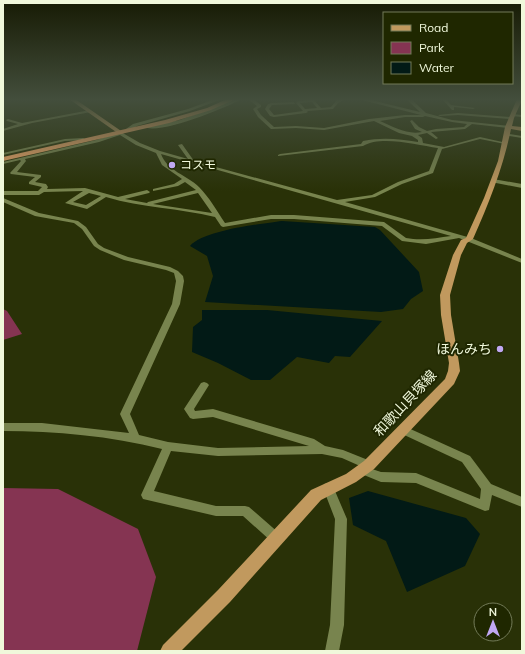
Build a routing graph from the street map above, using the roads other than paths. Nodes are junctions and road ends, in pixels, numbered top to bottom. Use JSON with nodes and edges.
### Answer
{"nodes":[{"id":1,"x":116,"y":130,"type":"edge"},
{"id":2,"x":127,"y":130,"type":"edge"},
{"id":3,"x":133,"y":130,"type":"edge"},
{"id":4,"x":396,"y":130,"type":"edge"},
{"id":5,"x":421,"y":130,"type":"edge"},
{"id":6,"x":451,"y":130,"type":"edge"},
{"id":7,"x":500,"y":130,"type":"edge"},
{"id":8,"x":510,"y":130,"type":"edge"},
{"id":9,"x":515,"y":130,"type":"edge"},
{"id":10,"x":120,"y":132,"type":"junction"},
{"id":11,"x":427,"y":132,"type":"junction"},
{"id":12,"x":414,"y":135,"type":"junction"},
{"id":13,"x":522,"y":137,"type":"edge"},
{"id":14,"x":436,"y":138,"type":"dead end"},
{"id":15,"x":82,"y":139,"type":"junction"},
{"id":16,"x":421,"y":144,"type":"junction"},
{"id":17,"x":180,"y":145,"type":"dead end"},
{"id":18,"x":440,"y":148,"type":"junction"},
{"id":19,"x":158,"y":152,"type":"junction"},
{"id":20,"x":3,"y":154,"type":"edge"},
{"id":21,"x":16,"y":155,"type":"junction"},
{"id":22,"x":280,"y":155,"type":"dead end"},
{"id":23,"x":3,"y":158,"type":"edge"},
{"id":24,"x":192,"y":162,"type":"junction"},
{"id":25,"x":3,"y":163,"type":"edge"},
{"id":26,"x":186,"y":178,"type":"junction"},
{"id":27,"x":493,"y":181,"type":"junction"},
{"id":28,"x":522,"y":186,"type":"edge"},
{"id":29,"x":43,"y":190,"type":"junction"},
{"id":30,"x":155,"y":190,"type":"dead end"},
{"id":31,"x":88,"y":191,"type":"junction"},
{"id":32,"x":200,"y":191,"type":"junction"},
{"id":33,"x":3,"y":192,"type":"edge"},
{"id":34,"x":146,"y":192,"type":"dead end"},
{"id":35,"x":104,"y":196,"type":"junction"},
{"id":36,"x":3,"y":200,"type":"edge"},
{"id":37,"x":119,"y":200,"type":"junction"},
{"id":38,"x":336,"y":202,"type":"junction"},
{"id":39,"x":145,"y":204,"type":"junction"},
{"id":40,"x":217,"y":216,"type":"junction"},
{"id":41,"x":464,"y":238,"type":"junction"},
{"id":42,"x":522,"y":262,"type":"edge"},
{"id":43,"x":204,"y":385,"type":"dead end"},
{"id":44,"x":3,"y":427,"type":"edge"},
{"id":45,"x":403,"y":430,"type":"junction"},
{"id":46,"x":136,"y":438,"type":"junction"},
{"id":47,"x":168,"y":446,"type":"junction"},
{"id":48,"x":322,"y":450,"type":"junction"},
{"id":49,"x":366,"y":468,"type":"junction"},
{"id":50,"x":328,"y":488,"type":"junction"},
{"id":51,"x":487,"y":488,"type":"junction"},
{"id":52,"x":522,"y":502,"type":"edge"},
{"id":53,"x":276,"y":538,"type":"junction"},
{"id":54,"x":169,"y":651,"type":"edge"},
{"id":55,"x":332,"y":651,"type":"edge"}],
"edges":[{"from":1,"to":10,"type":"main road"},
{"from":2,"to":10,"type":"highway"},
{"from":3,"to":10,"type":"highway"},
{"from":4,"to":12,"type":"street"},
{"from":5,"to":11,"type":"street"},
{"from":6,"to":11,"type":"street"},
{"from":7,"to":18,"type":"street"},
{"from":8,"to":27,"type":"main road","name":"和歌山貝塚線"},
{"from":9,"to":13,"type":"street"},
{"from":10,"to":15,"type":"highway"},
{"from":10,"to":19,"type":"street"},
{"from":10,"to":21,"type":"street"},
{"from":10,"to":23,"type":"highway"},
{"from":11,"to":12,"type":"street"},
{"from":11,"to":14,"type":"street"},
{"from":12,"to":16,"type":"street"},
{"from":15,"to":21,"type":"street"},
{"from":15,"to":23,"type":"highway"},
{"from":16,"to":18,"type":"street"},
{"from":16,"to":22,"type":"street"},
{"from":17,"to":24,"type":"street"},
{"from":18,"to":38,"type":"street"},
{"from":19,"to":24,"type":"street"},
{"from":19,"to":26,"type":"street"},
{"from":20,"to":21,"type":"street"},
{"from":21,"to":25,"type":"street"},
{"from":21,"to":29,"type":"street"},
{"from":24,"to":38,"type":"street"},
{"from":26,"to":30,"type":"street"},
{"from":26,"to":32,"type":"street"},
{"from":27,"to":28,"type":"street"},
{"from":27,"to":41,"type":"main road","name":"和歌山貝塚線"},
{"from":29,"to":31,"type":"street"},
{"from":29,"to":33,"type":"street"},
{"from":31,"to":35,"type":"street"},
{"from":31,"to":35,"type":"street"},
{"from":32,"to":39,"type":"street"},
{"from":32,"to":40,"type":"street"},
{"from":34,"to":37,"type":"street"},
{"from":35,"to":37,"type":"street"},
{"from":36,"to":46,"type":"street"},
{"from":37,"to":39,"type":"street"},
{"from":38,"to":41,"type":"street"},
{"from":39,"to":40,"type":"street"},
{"from":40,"to":41,"type":"street"},
{"from":41,"to":42,"type":"street"},
{"from":41,"to":45,"type":"main road","name":"和歌山貝塚線"},
{"from":43,"to":48,"type":"street"},
{"from":44,"to":46,"type":"street"},
{"from":45,"to":49,"type":"main road","name":"和歌山貝塚線"},
{"from":45,"to":51,"type":"street"},
{"from":46,"to":47,"type":"street"},
{"from":47,"to":48,"type":"street"},
{"from":47,"to":53,"type":"street"},
{"from":48,"to":49,"type":"street"},
{"from":49,"to":50,"type":"main road","name":"和歌山貝塚線"},
{"from":49,"to":51,"type":"street"},
{"from":50,"to":53,"type":"main road","name":"和歌山貝塚線"},
{"from":50,"to":55,"type":"street"},
{"from":51,"to":52,"type":"street"},
{"from":53,"to":54,"type":"main road","name":"和歌山貝塚線"}]}
